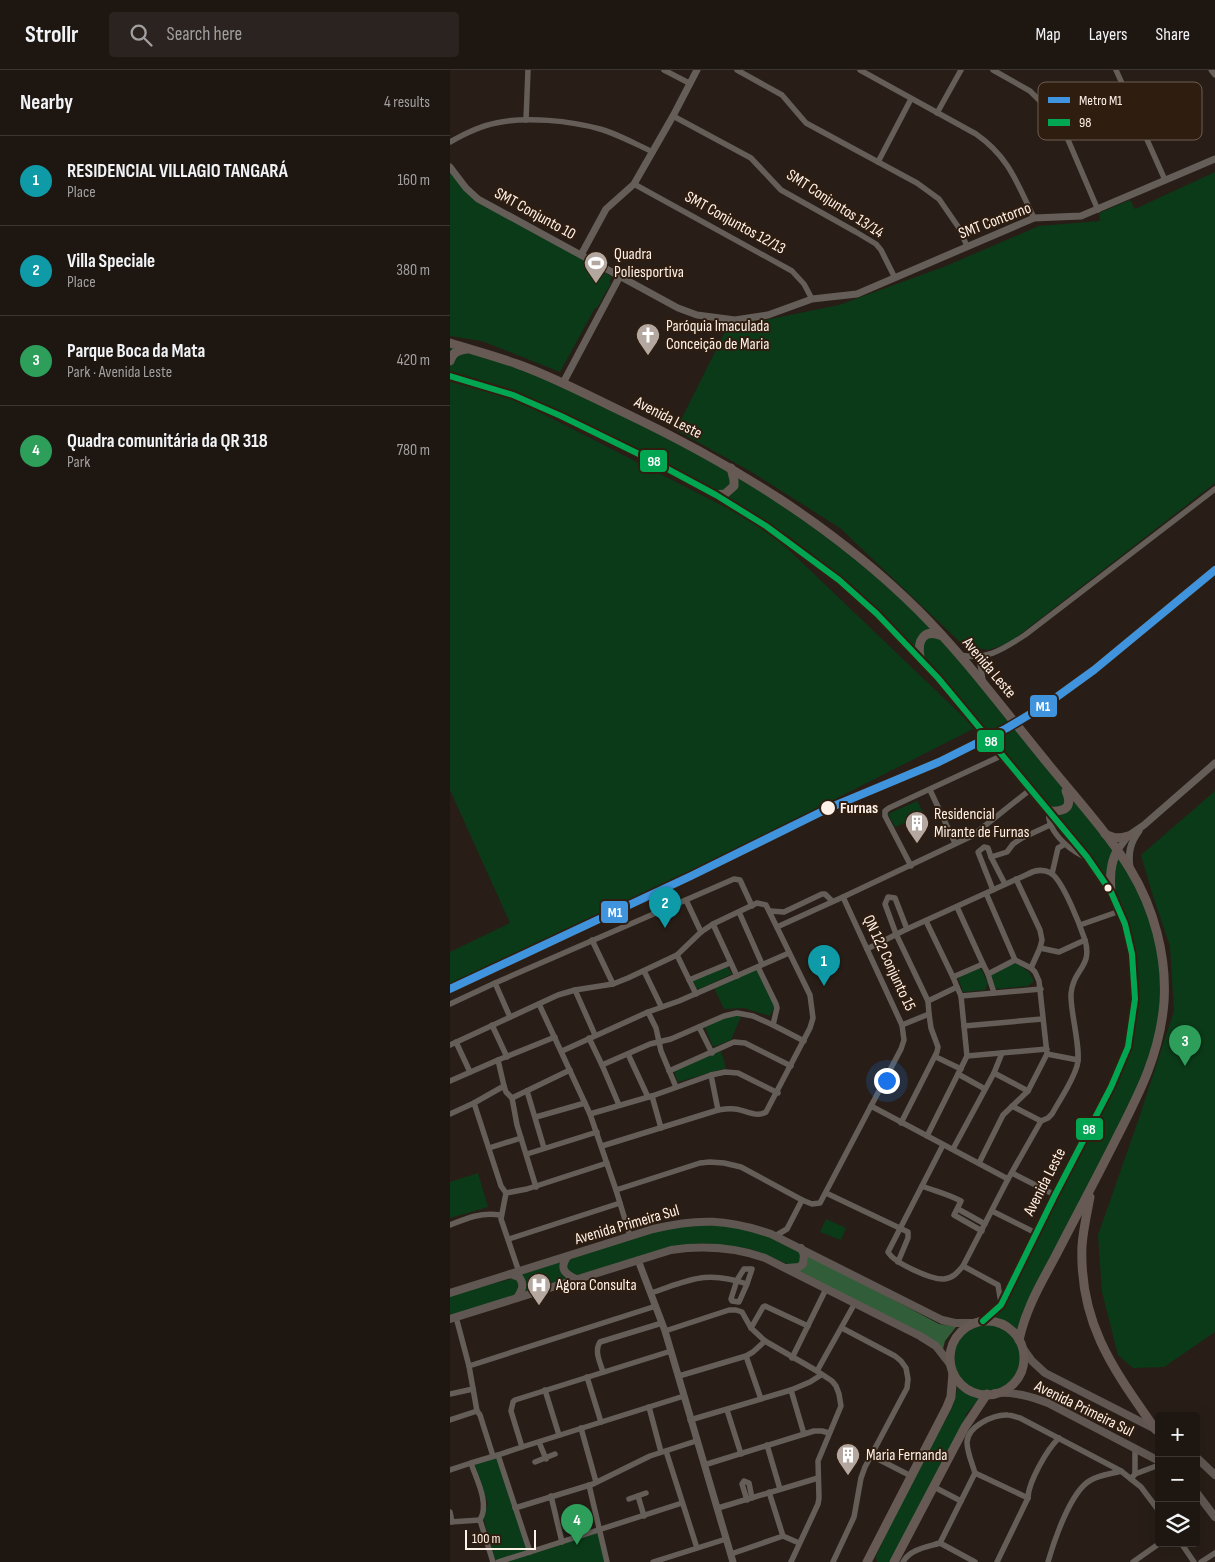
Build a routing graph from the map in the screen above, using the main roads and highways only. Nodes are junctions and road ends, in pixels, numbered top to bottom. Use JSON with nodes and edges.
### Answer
{"nodes":[{"id":1,"x":450,"y":344,"type":"edge"},
{"id":2,"x":470,"y":349,"type":"junction"},
{"id":3,"x":450,"y":362,"type":"edge"},
{"id":4,"x":454,"y":377,"type":"edge"},
{"id":5,"x":731,"y":468,"type":"junction"},
{"id":6,"x":716,"y":495,"type":"junction"},
{"id":7,"x":944,"y":637,"type":"junction"},
{"id":8,"x":920,"y":657,"type":"junction"},
{"id":9,"x":1060,"y":778,"type":"junction"},
{"id":10,"x":1049,"y":811,"type":"junction"},
{"id":11,"x":1104,"y":834,"type":"junction"},
{"id":12,"x":1128,"y":836,"type":"road end"},
{"id":13,"x":1117,"y":851,"type":"junction"},
{"id":14,"x":1111,"y":892,"type":"junction"},
{"id":15,"x":1091,"y":1190,"type":"junction"},
{"id":16,"x":801,"y":1248,"type":"junction"},
{"id":17,"x":567,"y":1257,"type":"junction"},
{"id":18,"x":785,"y":1268,"type":"junction"},
{"id":19,"x":510,"y":1274,"type":"junction"},
{"id":20,"x":576,"y":1279,"type":"junction"},
{"id":21,"x":450,"y":1293,"type":"edge"},
{"id":22,"x":518,"y":1298,"type":"junction"},
{"id":23,"x":453,"y":1318,"type":"edge"},
{"id":24,"x":979,"y":1322,"type":"junction"},
{"id":25,"x":1021,"y":1343,"type":"junction"},
{"id":26,"x":952,"y":1368,"type":"junction"},
{"id":27,"x":991,"y":1394,"type":"junction"},
{"id":28,"x":1155,"y":1428,"type":"edge"},
{"id":29,"x":1155,"y":1430,"type":"edge"},
{"id":30,"x":1155,"y":1461,"type":"edge"},
{"id":31,"x":1200,"y":1461,"type":"edge"},
{"id":32,"x":1215,"y":1475,"type":"edge"},
{"id":33,"x":1200,"y":1497,"type":"edge"},
{"id":34,"x":1215,"y":1517,"type":"edge"},
{"id":35,"x":872,"y":1557,"type":"edge"},
{"id":36,"x":866,"y":1562,"type":"edge"},
{"id":37,"x":894,"y":1562,"type":"edge"}],
"edges":[{"from":1,"to":2,"type":"main road","name":"Avenida Leste"},
{"from":2,"to":3,"type":"main road"},
{"from":2,"to":5,"type":"main road","name":"Avenida Leste"},
{"from":3,"to":4,"type":"main road"},
{"from":4,"to":6,"type":"main road","name":"Avenida Leste"},
{"from":5,"to":6,"type":"main road"},
{"from":5,"to":7,"type":"main road","name":"Avenida Leste"},
{"from":6,"to":8,"type":"main road","name":"Avenida Leste"},
{"from":7,"to":8,"type":"main road"},
{"from":7,"to":9,"type":"main road","name":"Avenida Leste"},
{"from":8,"to":10,"type":"main road","name":"Avenida Leste"},
{"from":9,"to":10,"type":"main road"},
{"from":9,"to":11,"type":"main road","name":"Avenida Leste"},
{"from":10,"to":14,"type":"main road","name":"Avenida Leste"},
{"from":11,"to":12,"type":"main road"},
{"from":11,"to":13,"type":"main road","name":"Avenida Leste"},
{"from":13,"to":14,"type":"main road"},
{"from":13,"to":15,"type":"main road","name":"Avenida Leste"},
{"from":14,"to":24,"type":"main road","name":"Avenida Leste"},
{"from":15,"to":25,"type":"main road","name":"Avenida Leste"},
{"from":15,"to":28,"type":"main road"},
{"from":16,"to":17,"type":"main road","name":"Avenida Primeira Sul"},
{"from":16,"to":18,"type":"main road"},
{"from":16,"to":24,"type":"main road","name":"Avenida Primeira Sul"},
{"from":17,"to":19,"type":"main road","name":"Avenida Primeira Sul"},
{"from":17,"to":20,"type":"main road"},
{"from":18,"to":20,"type":"main road"},
{"from":18,"to":26,"type":"main road"},
{"from":19,"to":21,"type":"main road","name":"Avenida Primeira Sul"},
{"from":19,"to":22,"type":"main road"},
{"from":20,"to":22,"type":"main road"},
{"from":22,"to":23,"type":"main road"},
{"from":24,"to":25,"type":"main road"},
{"from":24,"to":26,"type":"main road"},
{"from":25,"to":27,"type":"main road"},
{"from":25,"to":29,"type":"main road","name":"Avenida Primeira Sul"},
{"from":26,"to":27,"type":"main road"},
{"from":26,"to":35,"type":"main road"},
{"from":27,"to":30,"type":"main road","name":"Avenida Primeira Sul"},
{"from":27,"to":37,"type":"main road"},
{"from":31,"to":32,"type":"main road"},
{"from":33,"to":34,"type":"main road"},
{"from":35,"to":36,"type":"main road"}]}
